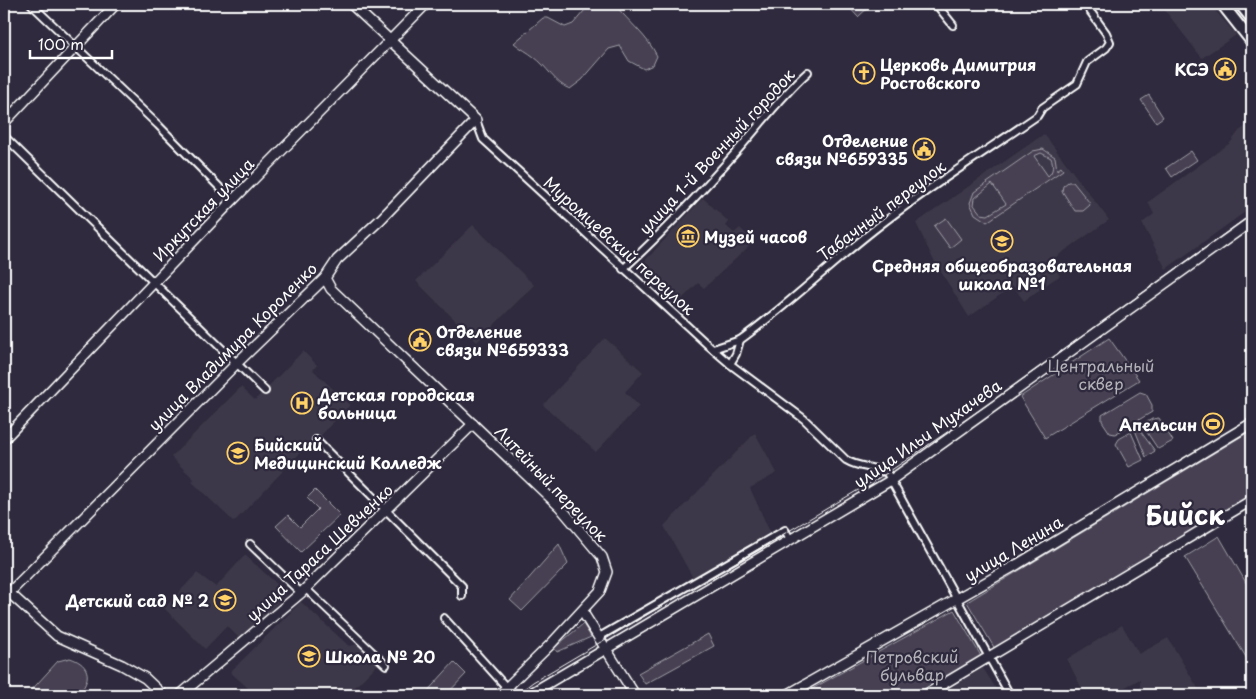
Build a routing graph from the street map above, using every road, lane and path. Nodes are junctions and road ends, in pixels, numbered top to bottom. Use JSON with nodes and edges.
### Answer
{"nodes":[{"id":1,"x":31,"y":4,"type":"edge"},
{"id":2,"x":116,"y":4,"type":"edge"},
{"id":3,"x":351,"y":4,"type":"edge"},
{"id":4,"x":426,"y":4,"type":"edge"},
{"id":5,"x":936,"y":4,"type":"edge"},
{"id":6,"x":1085,"y":4,"type":"edge"},
{"id":7,"x":1222,"y":4,"type":"edge"},
{"id":8,"x":1240,"y":4,"type":"edge"},
{"id":9,"x":1252,"y":19,"type":"edge"},
{"id":10,"x":953,"y":25,"type":"dead end"},
{"id":11,"x":389,"y":41,"type":"junction"},
{"id":12,"x":1252,"y":42,"type":"edge"},
{"id":13,"x":74,"y":47,"type":"junction"},
{"id":14,"x":808,"y":72,"type":"dead end"},
{"id":15,"x":476,"y":120,"type":"junction"},
{"id":16,"x":4,"y":123,"type":"edge"},
{"id":17,"x":4,"y":136,"type":"edge"},
{"id":18,"x":232,"y":200,"type":"junction"},
{"id":19,"x":1252,"y":221,"type":"edge"},
{"id":20,"x":623,"y":268,"type":"junction"},
{"id":21,"x":325,"y":278,"type":"junction"},
{"id":22,"x":152,"y":282,"type":"junction"},
{"id":23,"x":740,"y":340,"type":"junction"},
{"id":24,"x":713,"y":349,"type":"junction"},
{"id":25,"x":236,"y":364,"type":"junction"},
{"id":26,"x":730,"y":364,"type":"junction"},
{"id":27,"x":264,"y":391,"type":"dead end"},
{"id":28,"x":1252,"y":423,"type":"edge"},
{"id":29,"x":474,"y":424,"type":"junction"},
{"id":30,"x":4,"y":439,"type":"edge"},
{"id":31,"x":316,"y":440,"type":"dead end"},
{"id":32,"x":891,"y":480,"type":"junction"},
{"id":33,"x":1252,"y":500,"type":"edge"},
{"id":34,"x":387,"y":511,"type":"junction"},
{"id":35,"x":790,"y":539,"type":"junction"},
{"id":36,"x":250,"y":544,"type":"dead end"},
{"id":37,"x":6,"y":590,"type":"edge"},
{"id":38,"x":303,"y":590,"type":"junction"},
{"id":39,"x":462,"y":596,"type":"dead end"},
{"id":40,"x":955,"y":600,"type":"junction"},
{"id":41,"x":582,"y":611,"type":"junction"},
{"id":42,"x":444,"y":618,"type":"dead end"},
{"id":43,"x":599,"y":637,"type":"junction"},
{"id":44,"x":606,"y":648,"type":"junction"},
{"id":45,"x":988,"y":657,"type":"junction"},
{"id":46,"x":386,"y":665,"type":"dead end"},
{"id":47,"x":507,"y":688,"type":"junction"},
{"id":48,"x":163,"y":695,"type":"edge"},
{"id":49,"x":180,"y":695,"type":"edge"},
{"id":50,"x":499,"y":695,"type":"edge"},
{"id":51,"x":514,"y":695,"type":"edge"},
{"id":52,"x":528,"y":695,"type":"edge"},
{"id":53,"x":634,"y":695,"type":"edge"},
{"id":54,"x":787,"y":695,"type":"edge"},
{"id":55,"x":926,"y":695,"type":"edge"},
{"id":56,"x":1010,"y":695,"type":"edge"}],
"edges":[{"from":1,"to":13,"type":"street"},
{"from":2,"to":13,"type":"main road"},
{"from":3,"to":11,"type":"main road","name":"Муромцевский переулок"},
{"from":4,"to":11,"type":"main road","name":"Иркутская улица"},
{"from":5,"to":10,"type":"street"},
{"from":6,"to":23,"type":"street","name":"Табачный переулок"},
{"from":7,"to":12,"type":"main road"},
{"from":8,"to":9,"type":"main road"},
{"from":11,"to":15,"type":"main road","name":"Муромцевский переулок"},
{"from":11,"to":18,"type":"main road","name":"Иркутская улица"},
{"from":13,"to":16,"type":"main road"},
{"from":13,"to":18,"type":"street"},
{"from":14,"to":20,"type":"street","name":"улица 1-й Военный городок"},
{"from":15,"to":20,"type":"street","name":"Муромцевский переулок"},
{"from":15,"to":21,"type":"main road","name":"улица Владимира Короленко"},
{"from":17,"to":22,"type":"street"},
{"from":18,"to":22,"type":"main road","name":"Иркутская улица"},
{"from":19,"to":32,"type":"main road","name":"улица Ильи Мухачева"},
{"from":20,"to":24,"type":"street","name":"Муромцевский переулок"},
{"from":21,"to":25,"type":"main road","name":"улица Владимира Короленко"},
{"from":21,"to":29,"type":"main road","name":"Литейный переулок"},
{"from":22,"to":25,"type":"street"},
{"from":22,"to":30,"type":"main road","name":"Иркутская улица"},
{"from":23,"to":24,"type":"street","name":"Табачный переулок"},
{"from":23,"to":26,"type":"street"},
{"from":24,"to":26,"type":"street","name":"Муромцевский переулок"},
{"from":25,"to":27,"type":"street"},
{"from":25,"to":37,"type":"main road","name":"улица Владимира Короленко"},
{"from":26,"to":32,"type":"street","name":"Муромцевский переулок"},
{"from":28,"to":40,"type":"main road","name":"улица Ленина"},
{"from":29,"to":34,"type":"main road","name":"улица Тараса Шевченко"},
{"from":29,"to":41,"type":"main road","name":"Литейный переулок"},
{"from":31,"to":34,"type":"street"},
{"from":32,"to":35,"type":"main road","name":"улица Ильи Мухачева"},
{"from":32,"to":40,"type":"street"},
{"from":33,"to":45,"type":"main road"},
{"from":34,"to":38,"type":"main road","name":"улица Тараса Шевченко"},
{"from":34,"to":39,"type":"street"},
{"from":35,"to":43,"type":"street"},
{"from":35,"to":44,"type":"main road","name":"улица Ильи Мухачева"},
{"from":36,"to":38,"type":"street"},
{"from":37,"to":48,"type":"main road"},
{"from":38,"to":46,"type":"street"},
{"from":38,"to":49,"type":"main road","name":"улица Тараса Шевченко"},
{"from":40,"to":45,"type":"street"},
{"from":40,"to":54,"type":"main road","name":"улица Ленина"},
{"from":41,"to":43,"type":"main road"},
{"from":41,"to":47,"type":"main road"},
{"from":42,"to":47,"type":"street"},
{"from":43,"to":44,"type":"main road"},
{"from":44,"to":52,"type":"main road","name":"улица Ильи Мухачева"},
{"from":44,"to":53,"type":"main road"},
{"from":45,"to":55,"type":"main road"},
{"from":45,"to":56,"type":"street"},
{"from":47,"to":50,"type":"main road"},
{"from":47,"to":51,"type":"main road"}]}
